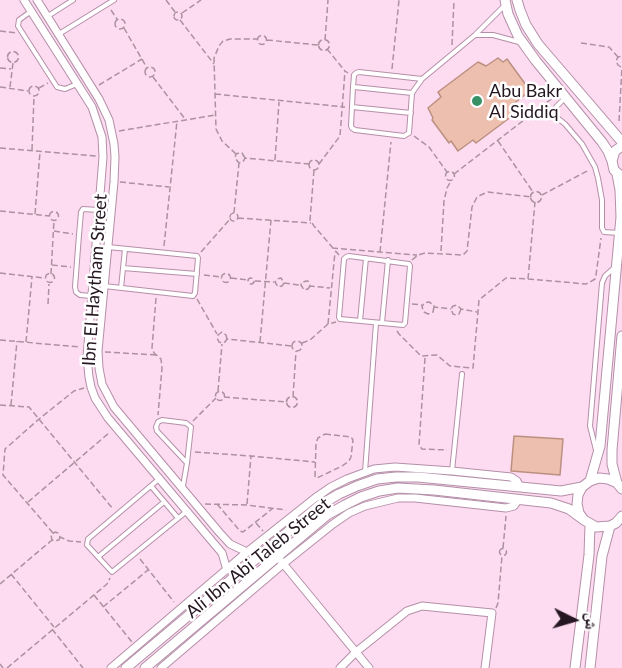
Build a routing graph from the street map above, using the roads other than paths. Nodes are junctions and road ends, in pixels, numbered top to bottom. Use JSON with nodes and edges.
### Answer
{"nodes":[{"id":1,"x":24,"y":0,"type":"edge"},
{"id":2,"x":37,"y":0,"type":"edge"},
{"id":3,"x":73,"y":0,"type":"edge"},
{"id":4,"x":114,"y":0,"type":"edge"},
{"id":5,"x":518,"y":0,"type":"edge"},
{"id":6,"x":505,"y":2,"type":"edge"},
{"id":7,"x":31,"y":12,"type":"junction"},
{"id":8,"x":48,"y":16,"type":"junction"},
{"id":9,"x":59,"y":34,"type":"junction"},
{"id":10,"x":475,"y":35,"type":"junction"},
{"id":11,"x":522,"y":43,"type":"junction"},
{"id":12,"x":422,"y":79,"type":"junction"},
{"id":13,"x":77,"y":84,"type":"junction"},
{"id":14,"x":353,"y":87,"type":"junction"},
{"id":15,"x":412,"y":93,"type":"junction"},
{"id":16,"x":563,"y":95,"type":"junction"},
{"id":17,"x":352,"y":107,"type":"junction"},
{"id":18,"x":411,"y":113,"type":"junction"},
{"id":19,"x":622,"y":144,"type":"edge"},
{"id":20,"x":612,"y":161,"type":"junction"},
{"id":21,"x":619,"y":176,"type":"edge"},
{"id":22,"x":99,"y":210,"type":"junction"},
{"id":23,"x":619,"y":233,"type":"junction"},
{"id":24,"x":107,"y":247,"type":"junction"},
{"id":25,"x":125,"y":249,"type":"junction"},
{"id":26,"x":366,"y":258,"type":"junction"},
{"id":27,"x":388,"y":261,"type":"junction"},
{"id":28,"x":95,"y":265,"type":"junction"},
{"id":29,"x":105,"y":266,"type":"junction"},
{"id":30,"x":123,"y":268,"type":"junction"},
{"id":31,"x":197,"y":274,"type":"junction"},
{"id":32,"x":104,"y":286,"type":"junction"},
{"id":33,"x":121,"y":288,"type":"junction"},
{"id":34,"x":92,"y":296,"type":"junction"},
{"id":35,"x":360,"y":321,"type":"junction"},
{"id":36,"x":376,"y":323,"type":"junction"},
{"id":37,"x":382,"y":323,"type":"junction"},
{"id":38,"x":622,"y":336,"type":"edge"},
{"id":39,"x":462,"y":374,"type":"dead end"},
{"id":40,"x":187,"y":463,"type":"junction"},
{"id":41,"x":452,"y":471,"type":"junction"},
{"id":42,"x":365,"y":472,"type":"junction"},
{"id":43,"x":159,"y":479,"type":"junction"},
{"id":44,"x":586,"y":484,"type":"junction"},
{"id":45,"x":151,"y":486,"type":"junction"},
{"id":46,"x":619,"y":486,"type":"edge"},
{"id":47,"x":520,"y":487,"type":"junction"},
{"id":48,"x":182,"y":488,"type":"junction"},
{"id":49,"x":519,"y":500,"type":"junction"},
{"id":50,"x":164,"y":502,"type":"junction"},
{"id":51,"x":187,"y":511,"type":"junction"},
{"id":52,"x":622,"y":517,"type":"edge"},
{"id":53,"x":178,"y":518,"type":"junction"},
{"id":54,"x":587,"y":522,"type":"junction"},
{"id":55,"x":610,"y":526,"type":"junction"},
{"id":56,"x":247,"y":552,"type":"junction"},
{"id":57,"x":98,"y":557,"type":"junction"},
{"id":58,"x":280,"y":560,"type":"junction"},
{"id":59,"x":227,"y":570,"type":"junction"},
{"id":60,"x":183,"y":614,"type":"junction"},
{"id":61,"x":154,"y":643,"type":"junction"},
{"id":62,"x":356,"y":652,"type":"junction"},
{"id":63,"x":162,"y":653,"type":"junction"},
{"id":64,"x":111,"y":668,"type":"edge"},
{"id":65,"x":126,"y":668,"type":"edge"},
{"id":66,"x":145,"y":668,"type":"edge"},
{"id":67,"x":161,"y":668,"type":"edge"},
{"id":68,"x":340,"y":668,"type":"edge"},
{"id":69,"x":369,"y":668,"type":"edge"},
{"id":70,"x":485,"y":668,"type":"edge"},
{"id":71,"x":575,"y":668,"type":"edge"},
{"id":72,"x":590,"y":668,"type":"edge"}],
"edges":[{"from":1,"to":7,"type":"street","name":"Ibn El Haytham Street"},
{"from":2,"to":8,"type":"street","name":"Ibn El Haytham Street"},
{"from":3,"to":8,"type":"lane"},
{"from":4,"to":9,"type":"lane"},
{"from":5,"to":19,"type":"street"},
{"from":6,"to":10,"type":"lane"},
{"from":6,"to":11,"type":"street"},
{"from":7,"to":13,"type":"street","name":"Ibn El Haytham Street"},
{"from":7,"to":13,"type":"lane"},
{"from":8,"to":9,"type":"street","name":"Ibn El Haytham Street"},
{"from":9,"to":24,"type":"street","name":"Ibn El Haytham Street"},
{"from":10,"to":11,"type":"lane"},
{"from":10,"to":12,"type":"lane"},
{"from":11,"to":16,"type":"street"},
{"from":12,"to":14,"type":"lane"},
{"from":12,"to":15,"type":"lane"},
{"from":13,"to":22,"type":"street","name":"Ibn El Haytham Street"},
{"from":14,"to":15,"type":"lane"},
{"from":14,"to":17,"type":"lane"},
{"from":15,"to":18,"type":"lane"},
{"from":16,"to":20,"type":"street"},
{"from":16,"to":23,"type":"lane"},
{"from":17,"to":18,"type":"lane"},
{"from":17,"to":18,"type":"lane"},
{"from":19,"to":20,"type":"street"},
{"from":20,"to":21,"type":"street"},
{"from":21,"to":23,"type":"street"},
{"from":22,"to":28,"type":"street","name":"Ibn El Haytham Street"},
{"from":22,"to":34,"type":"lane"},
{"from":23,"to":44,"type":"street"},
{"from":24,"to":25,"type":"lane"},
{"from":24,"to":29,"type":"street","name":"Ibn El Haytham Street"},
{"from":25,"to":30,"type":"lane"},
{"from":25,"to":31,"type":"lane"},
{"from":26,"to":27,"type":"lane"},
{"from":26,"to":35,"type":"lane"},
{"from":26,"to":35,"type":"lane"},
{"from":27,"to":37,"type":"lane"},
{"from":27,"to":37,"type":"lane"},
{"from":28,"to":29,"type":"street"},
{"from":28,"to":34,"type":"street","name":"Ibn El Haytham Street"},
{"from":29,"to":32,"type":"street","name":"Ibn El Haytham Street"},
{"from":30,"to":31,"type":"lane"},
{"from":30,"to":33,"type":"lane"},
{"from":31,"to":33,"type":"lane"},
{"from":32,"to":33,"type":"lane"},
{"from":32,"to":48,"type":"street","name":"Ibn El Haytham Street"},
{"from":34,"to":43,"type":"street","name":"Ibn El Haytham Street"},
{"from":35,"to":36,"type":"lane"},
{"from":36,"to":37,"type":"lane"},
{"from":36,"to":42,"type":"lane"},
{"from":38,"to":46,"type":"street"},
{"from":39,"to":41,"type":"lane"},
{"from":40,"to":40,"type":"lane"},
{"from":40,"to":48,"type":"lane"},
{"from":41,"to":42,"type":"street"},
{"from":41,"to":47,"type":"street"},
{"from":42,"to":56,"type":"street"},
{"from":43,"to":45,"type":"lane"},
{"from":43,"to":51,"type":"street","name":"Ibn El Haytham Street"},
{"from":44,"to":46,"type":"street","name":"Ali Ibn Abi Taleb Street"},
{"from":44,"to":47,"type":"street","name":"Ali Ibn Abi Taleb Street"},
{"from":44,"to":54,"type":"street"},
{"from":45,"to":50,"type":"lane"},
{"from":45,"to":57,"type":"lane"},
{"from":47,"to":60,"type":"street","name":"Ali Ibn Abi Taleb Street"},
{"from":48,"to":56,"type":"street","name":"Ibn El Haytham Street"},
{"from":49,"to":54,"type":"street","name":"Ali Ibn Abi Taleb Street"},
{"from":49,"to":58,"type":"street"},
{"from":49,"to":58,"type":"street","name":"Ali Ibn Abi Taleb Street"},
{"from":50,"to":53,"type":"lane"},
{"from":50,"to":57,"type":"lane"},
{"from":51,"to":53,"type":"lane"},
{"from":51,"to":59,"type":"street","name":"Ibn El Haytham Street"},
{"from":52,"to":55,"type":"street"},
{"from":53,"to":57,"type":"lane"},
{"from":54,"to":55,"type":"street"},
{"from":54,"to":71,"type":"street"},
{"from":55,"to":72,"type":"street"},
{"from":56,"to":59,"type":"street"},
{"from":58,"to":62,"type":"street"},
{"from":58,"to":63,"type":"street","name":"Ali Ibn Abi Taleb Street"},
{"from":58,"to":67,"type":"street"},
{"from":59,"to":60,"type":"street"},
{"from":60,"to":61,"type":"street","name":"Ali Ibn Abi Taleb Street"},
{"from":60,"to":64,"type":"street"},
{"from":61,"to":63,"type":"street"},
{"from":61,"to":65,"type":"street","name":"Ali Ibn Abi Taleb Street"},
{"from":62,"to":68,"type":"street"},
{"from":62,"to":69,"type":"street"},
{"from":62,"to":70,"type":"street"},
{"from":63,"to":66,"type":"street","name":"Ali Ibn Abi Taleb Street"}]}
